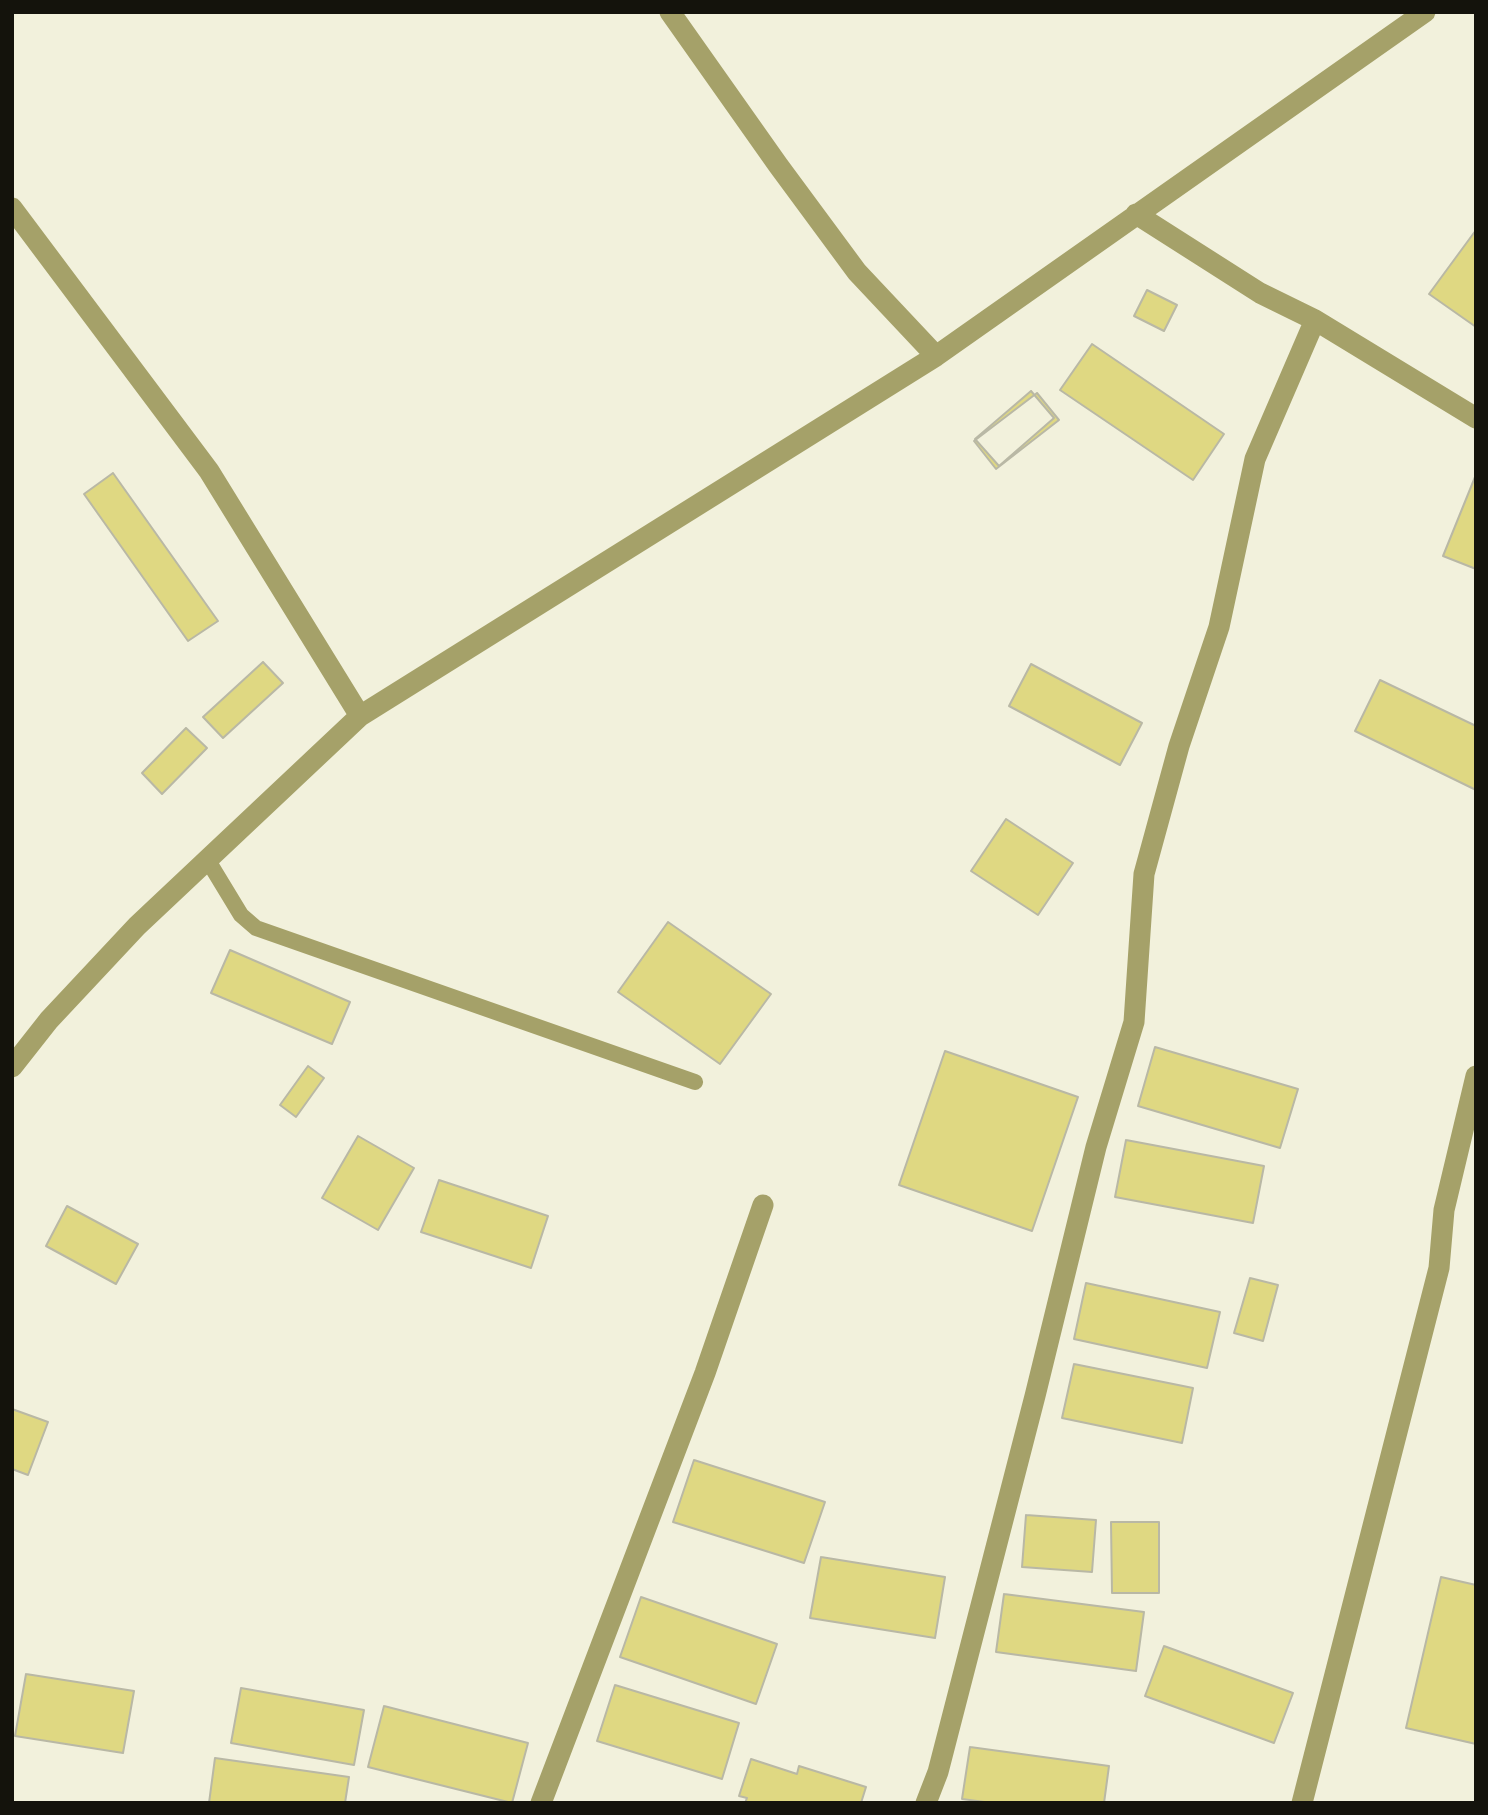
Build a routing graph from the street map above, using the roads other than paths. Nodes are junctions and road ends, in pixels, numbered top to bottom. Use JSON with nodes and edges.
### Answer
{"nodes":[{"id":1,"x":670,"y":12,"type":"edge"},
{"id":2,"x":1426,"y":12,"type":"edge"},
{"id":3,"x":12,"y":208,"type":"edge"},
{"id":4,"x":1136,"y":214,"type":"junction"},
{"id":5,"x":1315,"y":320,"type":"junction"},
{"id":6,"x":936,"y":356,"type":"junction"},
{"id":7,"x":1476,"y":418,"type":"edge"},
{"id":8,"x":360,"y":716,"type":"junction"},
{"id":9,"x":207,"y":859,"type":"junction"},
{"id":10,"x":12,"y":1067,"type":"edge"},
{"id":11,"x":1476,"y":1076,"type":"edge"},
{"id":12,"x":695,"y":1082,"type":"dead end"},
{"id":13,"x":763,"y":1205,"type":"dead end"},
{"id":14,"x":541,"y":1803,"type":"edge"},
{"id":15,"x":926,"y":1803,"type":"edge"},
{"id":16,"x":1302,"y":1803,"type":"edge"}],
"edges":[{"from":1,"to":6,"type":"street"},
{"from":2,"to":4,"type":"street"},
{"from":3,"to":8,"type":"street"},
{"from":4,"to":5,"type":"street"},
{"from":4,"to":6,"type":"street"},
{"from":5,"to":7,"type":"street"},
{"from":5,"to":15,"type":"street"},
{"from":6,"to":8,"type":"street"},
{"from":8,"to":9,"type":"street"},
{"from":9,"to":10,"type":"street"},
{"from":9,"to":12,"type":"lane"},
{"from":11,"to":16,"type":"street"},
{"from":13,"to":14,"type":"street"}]}
